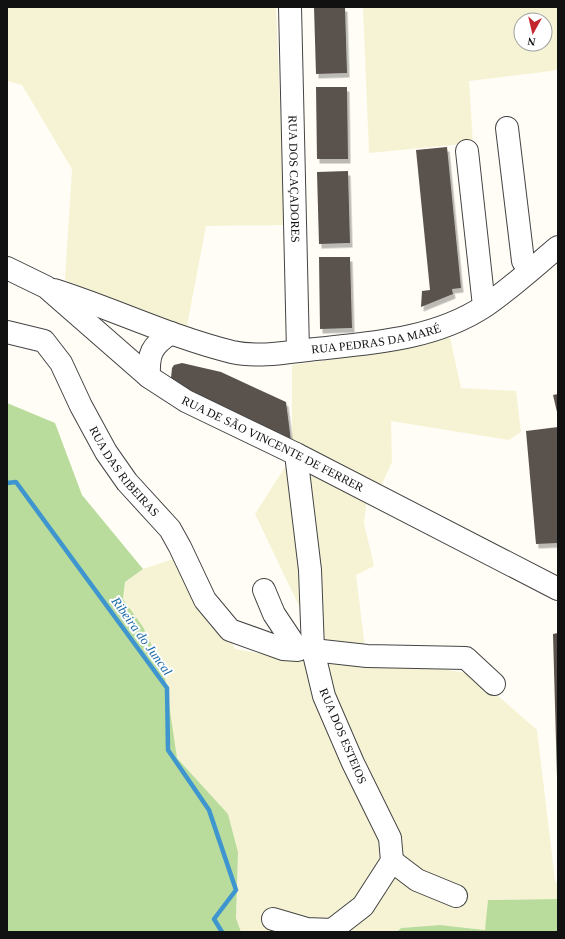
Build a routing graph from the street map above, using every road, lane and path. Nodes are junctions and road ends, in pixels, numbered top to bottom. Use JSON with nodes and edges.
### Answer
{"nodes":[{"id":1,"x":290,"y":7,"type":"edge"},
{"id":2,"x":507,"y":128,"type":"dead end"},
{"id":3,"x":467,"y":151,"type":"dead end"},
{"id":4,"x":558,"y":247,"type":"edge"},
{"id":5,"x":7,"y":268,"type":"edge"},
{"id":6,"x":529,"y":270,"type":"junction"},
{"id":7,"x":46,"y":287,"type":"junction"},
{"id":8,"x":484,"y":306,"type":"junction"},
{"id":9,"x":7,"y":332,"type":"edge"},
{"id":10,"x":171,"y":333,"type":"junction"},
{"id":11,"x":298,"y":351,"type":"junction"},
{"id":12,"x":149,"y":377,"type":"junction"},
{"id":13,"x":296,"y":454,"type":"junction"},
{"id":14,"x":558,"y":589,"type":"edge"},
{"id":15,"x":264,"y":590,"type":"dead end"},
{"id":16,"x":313,"y":650,"type":"junction"},
{"id":17,"x":494,"y":684,"type":"dead end"},
{"id":18,"x":392,"y":861,"type":"junction"},
{"id":19,"x":456,"y":896,"type":"dead end"},
{"id":20,"x":273,"y":919,"type":"dead end"}],
"edges":[{"from":1,"to":11,"type":"street","name":"RUA DOS CAÇADORES"},
{"from":2,"to":6,"type":"street"},
{"from":3,"to":8,"type":"street"},
{"from":4,"to":6,"type":"street","name":"RUA PEDRAS DA MARÉ"},
{"from":5,"to":7,"type":"street","name":"RUA DE SÃO VINCENTE DE FERRER"},
{"from":6,"to":8,"type":"street","name":"RUA PEDRAS DA MARÉ"},
{"from":7,"to":10,"type":"street","name":"RUA PEDRAS DA MARÉ"},
{"from":7,"to":12,"type":"street","name":"RUA DE SÃO VINCENTE DE FERRER"},
{"from":8,"to":11,"type":"street","name":"RUA PEDRAS DA MARÉ"},
{"from":9,"to":15,"type":"street","name":"RUA DAS RIBEIRAS"},
{"from":10,"to":11,"type":"street","name":"RUA PEDRAS DA MARÉ"},
{"from":10,"to":12,"type":"street"},
{"from":12,"to":13,"type":"street","name":"RUA DE SÃO VINCENTE DE FERRER"},
{"from":13,"to":14,"type":"street","name":"RUA DE SÃO VINCENTE DE FERRER"},
{"from":13,"to":16,"type":"street","name":"RUA DOS ESTEIOS"},
{"from":16,"to":17,"type":"street"},
{"from":16,"to":18,"type":"street","name":"RUA DOS ESTEIOS"},
{"from":18,"to":19,"type":"street"},
{"from":18,"to":20,"type":"street"}]}
